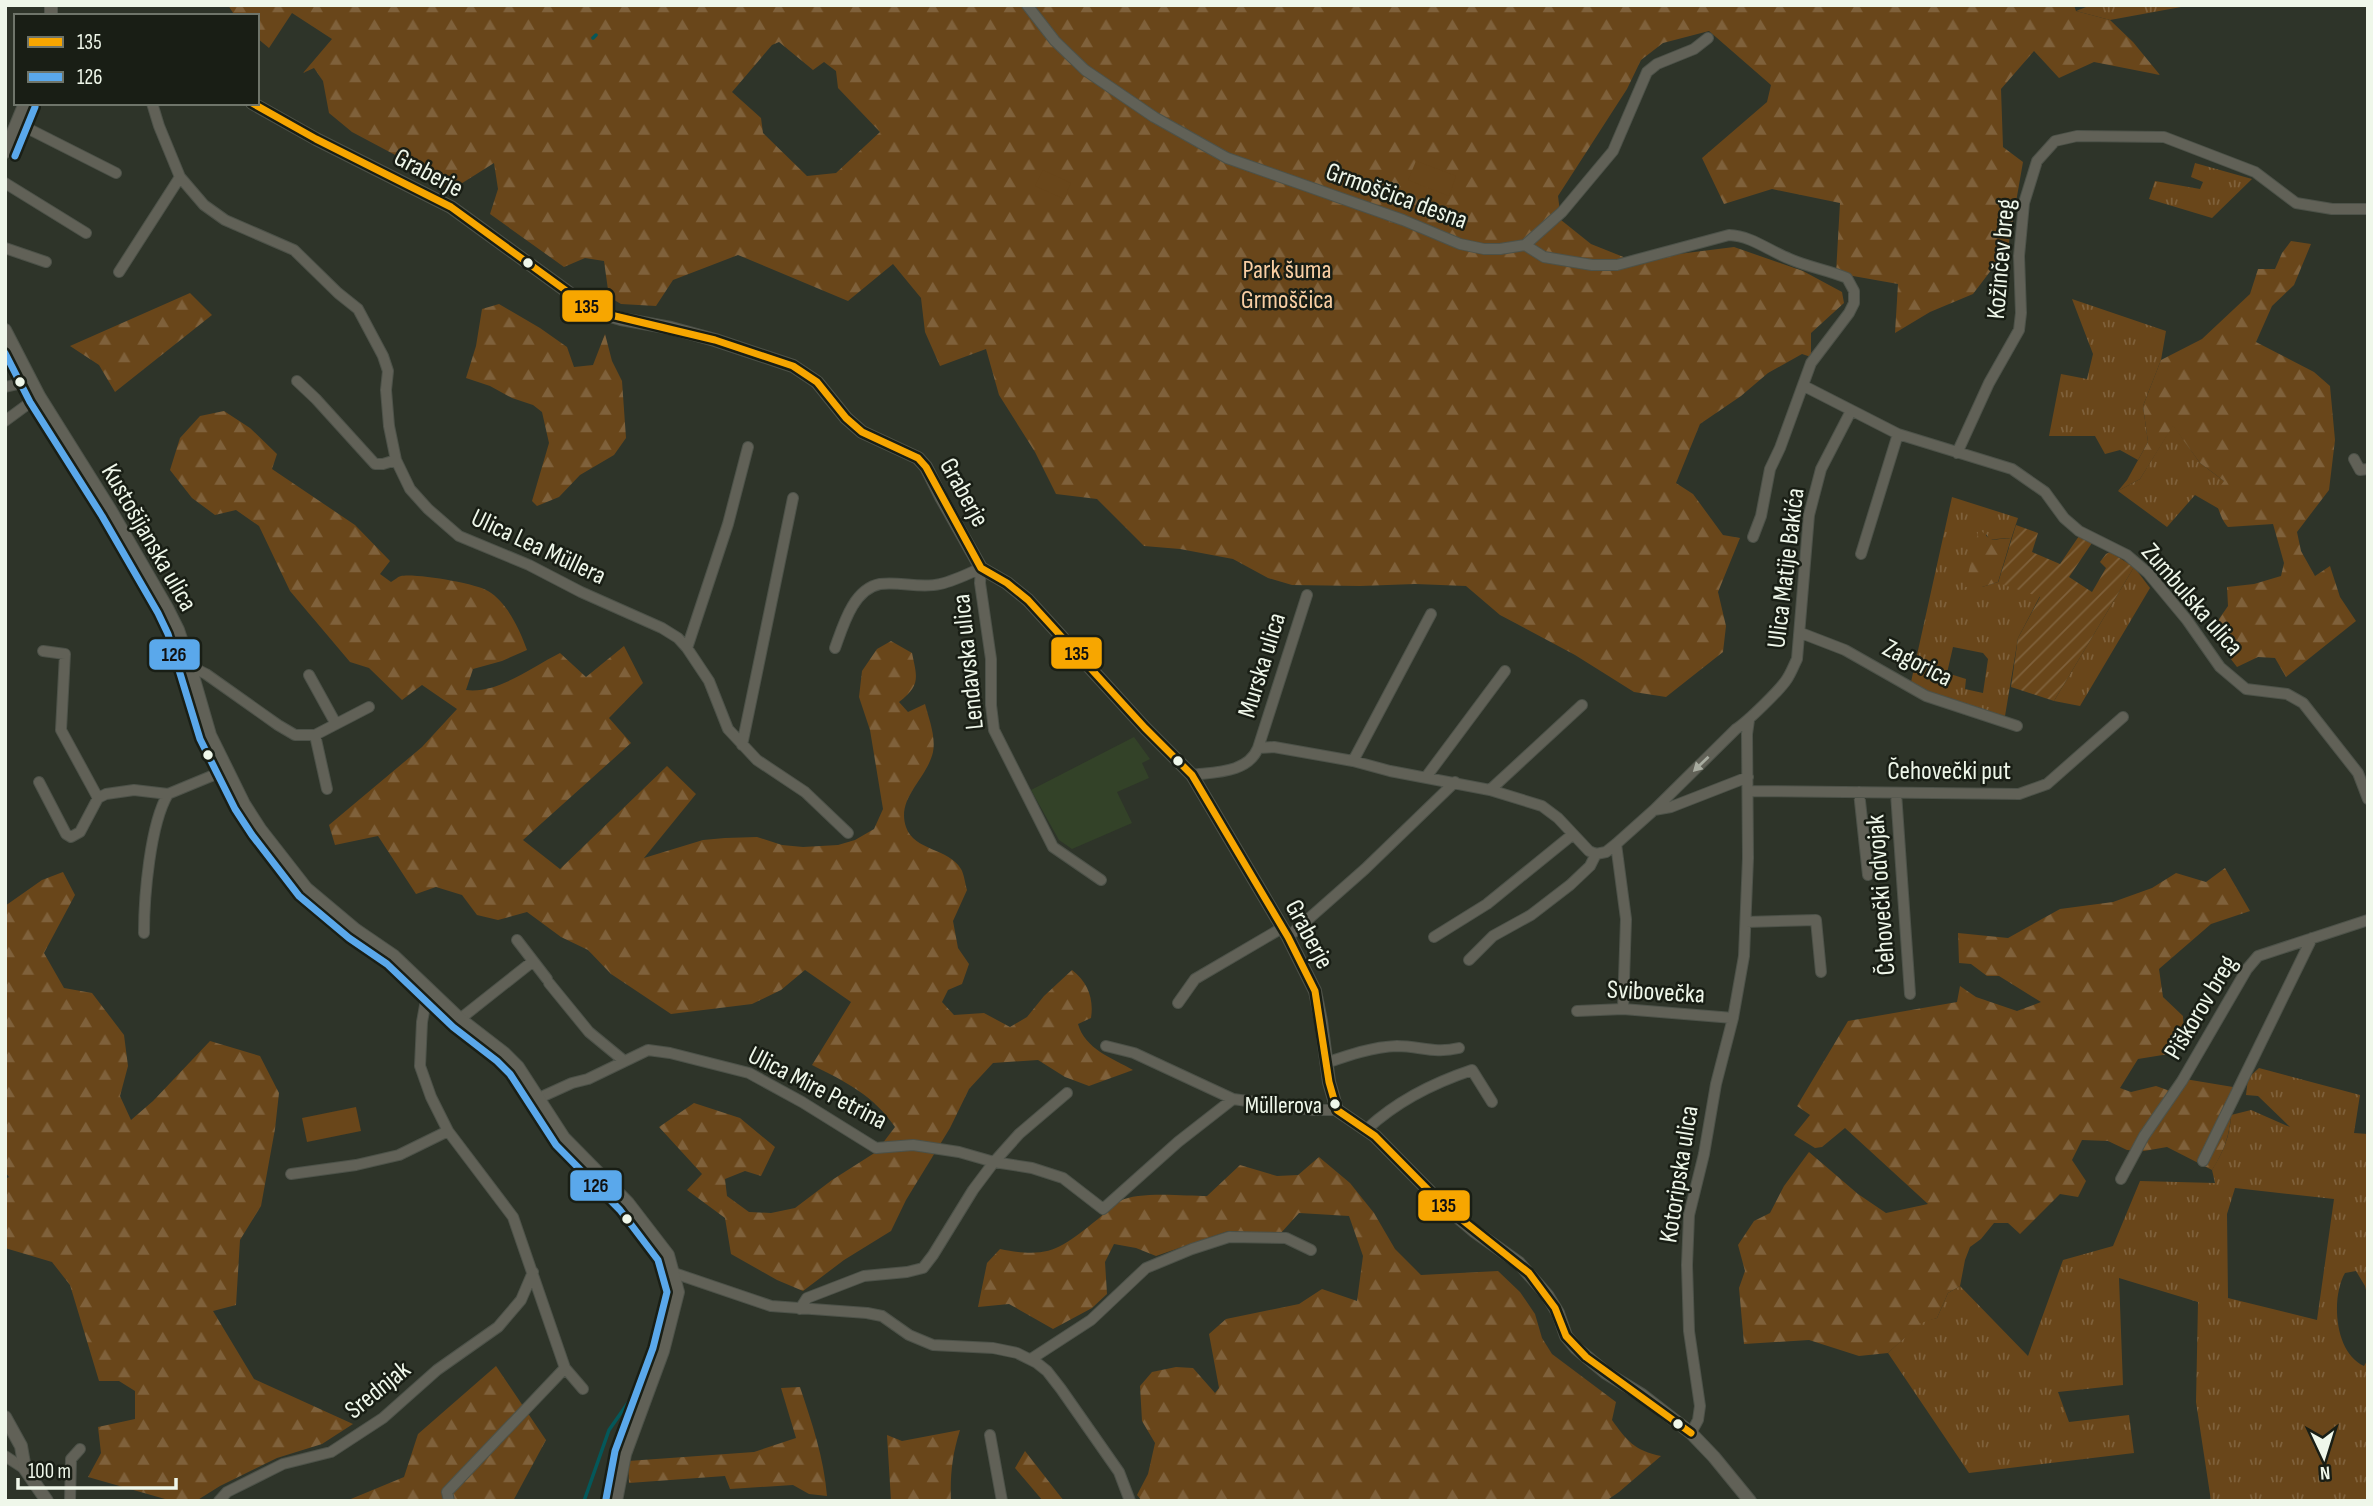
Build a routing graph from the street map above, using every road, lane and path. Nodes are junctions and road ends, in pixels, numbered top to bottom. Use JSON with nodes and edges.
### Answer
{"nodes":[{"id":1,"x":1027,"y":5,"type":"edge"},
{"id":2,"x":1707,"y":38,"type":"dead end"},
{"id":3,"x":23,"y":105,"type":"edge"},
{"id":4,"x":153,"y":105,"type":"edge"},
{"id":5,"x":256,"y":105,"type":"edge"},
{"id":6,"x":17,"y":122,"type":"junction"},
{"id":7,"x":5,"y":152,"type":"edge"},
{"id":8,"x":116,"y":173,"type":"dead end"},
{"id":9,"x":180,"y":177,"type":"junction"},
{"id":10,"x":5,"y":183,"type":"edge"},
{"id":11,"x":2368,"y":209,"type":"edge"},
{"id":12,"x":86,"y":233,"type":"dead end"},
{"id":13,"x":1525,"y":245,"type":"junction"},
{"id":14,"x":5,"y":248,"type":"edge"},
{"id":15,"x":46,"y":262,"type":"dead end"},
{"id":16,"x":119,"y":272,"type":"dead end"},
{"id":17,"x":5,"y":330,"type":"edge"},
{"id":18,"x":31,"y":380,"type":"junction"},
{"id":19,"x":297,"y":381,"type":"dead end"},
{"id":20,"x":1804,"y":386,"type":"junction"},
{"id":21,"x":5,"y":387,"type":"edge"},
{"id":22,"x":39,"y":396,"type":"junction"},
{"id":23,"x":1851,"y":411,"type":"junction"},
{"id":24,"x":5,"y":421,"type":"edge"},
{"id":25,"x":1898,"y":434,"type":"junction"},
{"id":26,"x":748,"y":447,"type":"dead end"},
{"id":27,"x":1957,"y":453,"type":"junction"},
{"id":28,"x":2354,"y":459,"type":"dead end"},
{"id":29,"x":396,"y":460,"type":"junction"},
{"id":30,"x":2368,"y":469,"type":"edge"},
{"id":31,"x":793,"y":498,"type":"dead end"},
{"id":32,"x":1753,"y":537,"type":"dead end"},
{"id":33,"x":1861,"y":554,"type":"dead end"},
{"id":34,"x":981,"y":568,"type":"junction"},
{"id":35,"x":1307,"y":595,"type":"dead end"},
{"id":36,"x":1432,"y":614,"type":"dead end"},
{"id":37,"x":1801,"y":633,"type":"junction"},
{"id":38,"x":687,"y":648,"type":"junction"},
{"id":39,"x":835,"y":648,"type":"dead end"},
{"id":40,"x":43,"y":651,"type":"dead end"},
{"id":41,"x":190,"y":666,"type":"junction"},
{"id":42,"x":1505,"y":671,"type":"dead end"},
{"id":43,"x":309,"y":675,"type":"dead end"},
{"id":44,"x":1582,"y":705,"type":"dead end"},
{"id":45,"x":369,"y":707,"type":"dead end"},
{"id":46,"x":2123,"y":718,"type":"dead end"},
{"id":47,"x":1749,"y":720,"type":"junction"},
{"id":48,"x":336,"y":724,"type":"junction"},
{"id":49,"x":2017,"y":726,"type":"dead end"},
{"id":50,"x":314,"y":735,"type":"junction"},
{"id":51,"x":742,"y":745,"type":"junction"},
{"id":52,"x":1258,"y":748,"type":"junction"},
{"id":53,"x":1353,"y":761,"type":"junction"},
{"id":54,"x":226,"y":770,"type":"junction"},
{"id":55,"x":1192,"y":775,"type":"junction"},
{"id":56,"x":1426,"y":777,"type":"junction"},
{"id":57,"x":1748,"y":777,"type":"junction"},
{"id":58,"x":38,"y":782,"type":"dead end"},
{"id":59,"x":1455,"y":782,"type":"junction"},
{"id":60,"x":327,"y":789,"type":"dead end"},
{"id":61,"x":1490,"y":790,"type":"junction"},
{"id":62,"x":1748,"y":791,"type":"junction"},
{"id":63,"x":1859,"y":792,"type":"junction"},
{"id":64,"x":1896,"y":793,"type":"junction"},
{"id":65,"x":168,"y":794,"type":"junction"},
{"id":66,"x":98,"y":798,"type":"junction"},
{"id":67,"x":2368,"y":799,"type":"edge"},
{"id":68,"x":1654,"y":810,"type":"junction"},
{"id":69,"x":848,"y":834,"type":"dead end"},
{"id":70,"x":1572,"y":835,"type":"junction"},
{"id":71,"x":1616,"y":844,"type":"junction"},
{"id":72,"x":1596,"y":855,"type":"junction"},
{"id":73,"x":1868,"y":875,"type":"dead end"},
{"id":74,"x":1101,"y":880,"type":"dead end"},
{"id":75,"x":2368,"y":920,"type":"edge"},
{"id":76,"x":1746,"y":922,"type":"junction"},
{"id":77,"x":1285,"y":932,"type":"junction"},
{"id":78,"x":144,"y":933,"type":"dead end"},
{"id":79,"x":1434,"y":937,"type":"dead end"},
{"id":80,"x":2312,"y":938,"type":"junction"},
{"id":81,"x":517,"y":940,"type":"dead end"},
{"id":82,"x":1469,"y":960,"type":"dead end"},
{"id":83,"x":532,"y":962,"type":"junction"},
{"id":84,"x":1821,"y":972,"type":"dead end"},
{"id":85,"x":428,"y":989,"type":"junction"},
{"id":86,"x":1910,"y":994,"type":"dead end"},
{"id":87,"x":1178,"y":1003,"type":"dead end"},
{"id":88,"x":1623,"y":1009,"type":"junction"},
{"id":89,"x":1577,"y":1011,"type":"dead end"},
{"id":90,"x":1733,"y":1018,"type":"junction"},
{"id":91,"x":460,"y":1019,"type":"junction"},
{"id":92,"x":1106,"y":1046,"type":"dead end"},
{"id":93,"x":1458,"y":1048,"type":"dead end"},
{"id":94,"x":623,"y":1060,"type":"junction"},
{"id":95,"x":1326,"y":1063,"type":"junction"},
{"id":96,"x":1067,"y":1093,"type":"dead end"},
{"id":97,"x":539,"y":1098,"type":"junction"},
{"id":98,"x":1233,"y":1099,"type":"junction"},
{"id":99,"x":1492,"y":1102,"type":"dead end"},
{"id":100,"x":1337,"y":1110,"type":"junction"},
{"id":101,"x":1367,"y":1129,"type":"junction"},
{"id":102,"x":448,"y":1131,"type":"junction"},
{"id":103,"x":2203,"y":1161,"type":"dead end"},
{"id":104,"x":994,"y":1162,"type":"junction"},
{"id":105,"x":291,"y":1174,"type":"dead end"},
{"id":106,"x":2121,"y":1179,"type":"dead end"},
{"id":107,"x":1311,"y":1250,"type":"dead end"},
{"id":108,"x":533,"y":1272,"type":"junction"},
{"id":109,"x":674,"y":1272,"type":"junction"},
{"id":110,"x":800,"y":1309,"type":"junction"},
{"id":111,"x":1031,"y":1359,"type":"junction"},
{"id":112,"x":565,"y":1368,"type":"junction"},
{"id":113,"x":583,"y":1389,"type":"dead end"},
{"id":114,"x":5,"y":1417,"type":"edge"},
{"id":115,"x":1690,"y":1433,"type":"junction"},
{"id":116,"x":990,"y":1435,"type":"dead end"},
{"id":117,"x":80,"y":1449,"type":"dead end"},
{"id":118,"x":5,"y":1456,"type":"edge"},
{"id":119,"x":25,"y":1469,"type":"junction"},
{"id":120,"x":47,"y":1501,"type":"edge"},
{"id":121,"x":70,"y":1501,"type":"edge"},
{"id":122,"x":219,"y":1501,"type":"edge"},
{"id":123,"x":449,"y":1501,"type":"edge"},
{"id":124,"x":616,"y":1501,"type":"edge"},
{"id":125,"x":1002,"y":1501,"type":"edge"},
{"id":126,"x":1130,"y":1501,"type":"edge"},
{"id":127,"x":1750,"y":1501,"type":"edge"}],
"edges":[{"from":1,"to":13,"type":"street","name":"Grmoščica desna"},
{"from":2,"to":13,"type":"street"},
{"from":3,"to":6,"type":"street"},
{"from":4,"to":9,"type":"street","name":"Ulica Lea Müllera"},
{"from":5,"to":34,"type":"street","name":"Graberje"},
{"from":6,"to":7,"type":"street"},
{"from":6,"to":8,"type":"street"},
{"from":9,"to":16,"type":"street"},
{"from":9,"to":29,"type":"street","name":"Ulica Lea Müllera"},
{"from":10,"to":12,"type":"street"},
{"from":11,"to":27,"type":"street","name":"Kožinčev breg"},
{"from":13,"to":20,"type":"street"},
{"from":14,"to":15,"type":"street"},
{"from":17,"to":18,"type":"street","name":"Kustošijanska ulica"},
{"from":18,"to":21,"type":"street"},
{"from":18,"to":22,"type":"street","name":"Kustošijanska ulica"},
{"from":19,"to":29,"type":"street"},
{"from":20,"to":23,"type":"street","name":"Zumbulska ulica"},
{"from":20,"to":32,"type":"street"},
{"from":22,"to":24,"type":"street"},
{"from":22,"to":41,"type":"street","name":"Kustošijanska ulica"},
{"from":23,"to":25,"type":"street","name":"Zumbulska ulica"},
{"from":23,"to":37,"type":"street","name":"Ulica Matije Bakića"},
{"from":25,"to":27,"type":"street","name":"Zumbulska ulica"},
{"from":25,"to":33,"type":"street"},
{"from":26,"to":38,"type":"street"},
{"from":27,"to":67,"type":"street","name":"Zumbulska ulica"},
{"from":28,"to":30,"type":"street"},
{"from":29,"to":38,"type":"street","name":"Ulica Lea Müllera"},
{"from":31,"to":51,"type":"street"},
{"from":34,"to":39,"type":"street"},
{"from":34,"to":55,"type":"street","name":"Graberje"},
{"from":34,"to":74,"type":"street","name":"Lendavska ulica"},
{"from":35,"to":52,"type":"street","name":"Murska ulica"},
{"from":36,"to":53,"type":"street"},
{"from":37,"to":47,"type":"street","name":"Ulica Matije Bakića"},
{"from":37,"to":49,"type":"street","name":"Zagorica"},
{"from":38,"to":51,"type":"street","name":"Ulica Lea Müllera"},
{"from":40,"to":66,"type":"street"},
{"from":41,"to":50,"type":"street"},
{"from":41,"to":54,"type":"street","name":"Kustošijanska ulica"},
{"from":42,"to":56,"type":"street"},
{"from":43,"to":48,"type":"street"},
{"from":44,"to":61,"type":"street"},
{"from":45,"to":48,"type":"street"},
{"from":46,"to":64,"type":"street","name":"Čehovečki put"},
{"from":47,"to":57,"type":"street","name":"Kotoripska ulica"},
{"from":47,"to":68,"type":"street","one_way":true},
{"from":48,"to":50,"type":"street"},
{"from":50,"to":60,"type":"street"},
{"from":51,"to":69,"type":"street","name":"Ulica Lea Müllera"},
{"from":52,"to":53,"type":"street"},
{"from":52,"to":55,"type":"street"},
{"from":53,"to":56,"type":"street"},
{"from":54,"to":65,"type":"street"},
{"from":54,"to":85,"type":"street","name":"Kustošijanska ulica"},
{"from":55,"to":77,"type":"street","name":"Graberje"},
{"from":56,"to":59,"type":"street"},
{"from":57,"to":62,"type":"street","name":"Kotoripska ulica"},
{"from":57,"to":68,"type":"street"},
{"from":58,"to":66,"type":"street"},
{"from":59,"to":61,"type":"street"},
{"from":59,"to":77,"type":"street"},
{"from":61,"to":70,"type":"street"},
{"from":62,"to":63,"type":"street","name":"Čehovečki put"},
{"from":62,"to":76,"type":"street","name":"Kotoripska ulica"},
{"from":63,"to":64,"type":"street","name":"Čehovečki put"},
{"from":63,"to":73,"type":"street"},
{"from":64,"to":86,"type":"street","name":"Čehovečki odvojak"},
{"from":65,"to":66,"type":"street"},
{"from":65,"to":78,"type":"street"},
{"from":68,"to":71,"type":"street"},
{"from":70,"to":72,"type":"street"},
{"from":70,"to":79,"type":"street"},
{"from":71,"to":72,"type":"street"},
{"from":71,"to":88,"type":"street"},
{"from":72,"to":82,"type":"street"},
{"from":75,"to":80,"type":"street","name":"Piškorov breg"},
{"from":76,"to":84,"type":"street"},
{"from":76,"to":90,"type":"street","name":"Kotoripska ulica"},
{"from":77,"to":87,"type":"street"},
{"from":77,"to":95,"type":"street","name":"Graberje"},
{"from":80,"to":103,"type":"street"},
{"from":80,"to":106,"type":"street","name":"Piškorov breg"},
{"from":81,"to":83,"type":"street"},
{"from":83,"to":91,"type":"street"},
{"from":83,"to":94,"type":"street"},
{"from":85,"to":91,"type":"street","name":"Kustošijanska ulica"},
{"from":85,"to":102,"type":"street"},
{"from":88,"to":89,"type":"street","name":"Svibovečka"},
{"from":88,"to":90,"type":"street","name":"Svibovečka"},
{"from":90,"to":115,"type":"street","name":"Kotoripska ulica"},
{"from":91,"to":97,"type":"street","name":"Kustošijanska ulica"},
{"from":92,"to":98,"type":"street"},
{"from":93,"to":95,"type":"street"},
{"from":94,"to":97,"type":"street","name":"Ulica Mire Petrina"},
{"from":94,"to":104,"type":"street","name":"Ulica Mire Petrina"},
{"from":95,"to":100,"type":"street","name":"Graberje"},
{"from":96,"to":104,"type":"street"},
{"from":97,"to":109,"type":"street","name":"Kustošijanska ulica"},
{"from":98,"to":100,"type":"street"},
{"from":98,"to":104,"type":"street","name":"Ulica Mire Petrina"},
{"from":99,"to":101,"type":"street"},
{"from":100,"to":101,"type":"street"},
{"from":101,"to":115,"type":"street"},
{"from":102,"to":105,"type":"street"},
{"from":102,"to":108,"type":"street"},
{"from":104,"to":110,"type":"street"},
{"from":107,"to":111,"type":"street"},
{"from":108,"to":112,"type":"street"},
{"from":108,"to":122,"type":"street","name":"Srednjak"},
{"from":109,"to":110,"type":"street"},
{"from":109,"to":124,"type":"street","name":"Kustošijanska ulica"},
{"from":110,"to":111,"type":"street"},
{"from":111,"to":126,"type":"street"},
{"from":112,"to":113,"type":"street"},
{"from":112,"to":123,"type":"street"},
{"from":114,"to":119,"type":"street"},
{"from":115,"to":127,"type":"street"},
{"from":116,"to":125,"type":"street"},
{"from":117,"to":121,"type":"street"},
{"from":118,"to":119,"type":"street"},
{"from":119,"to":120,"type":"street"}]}
